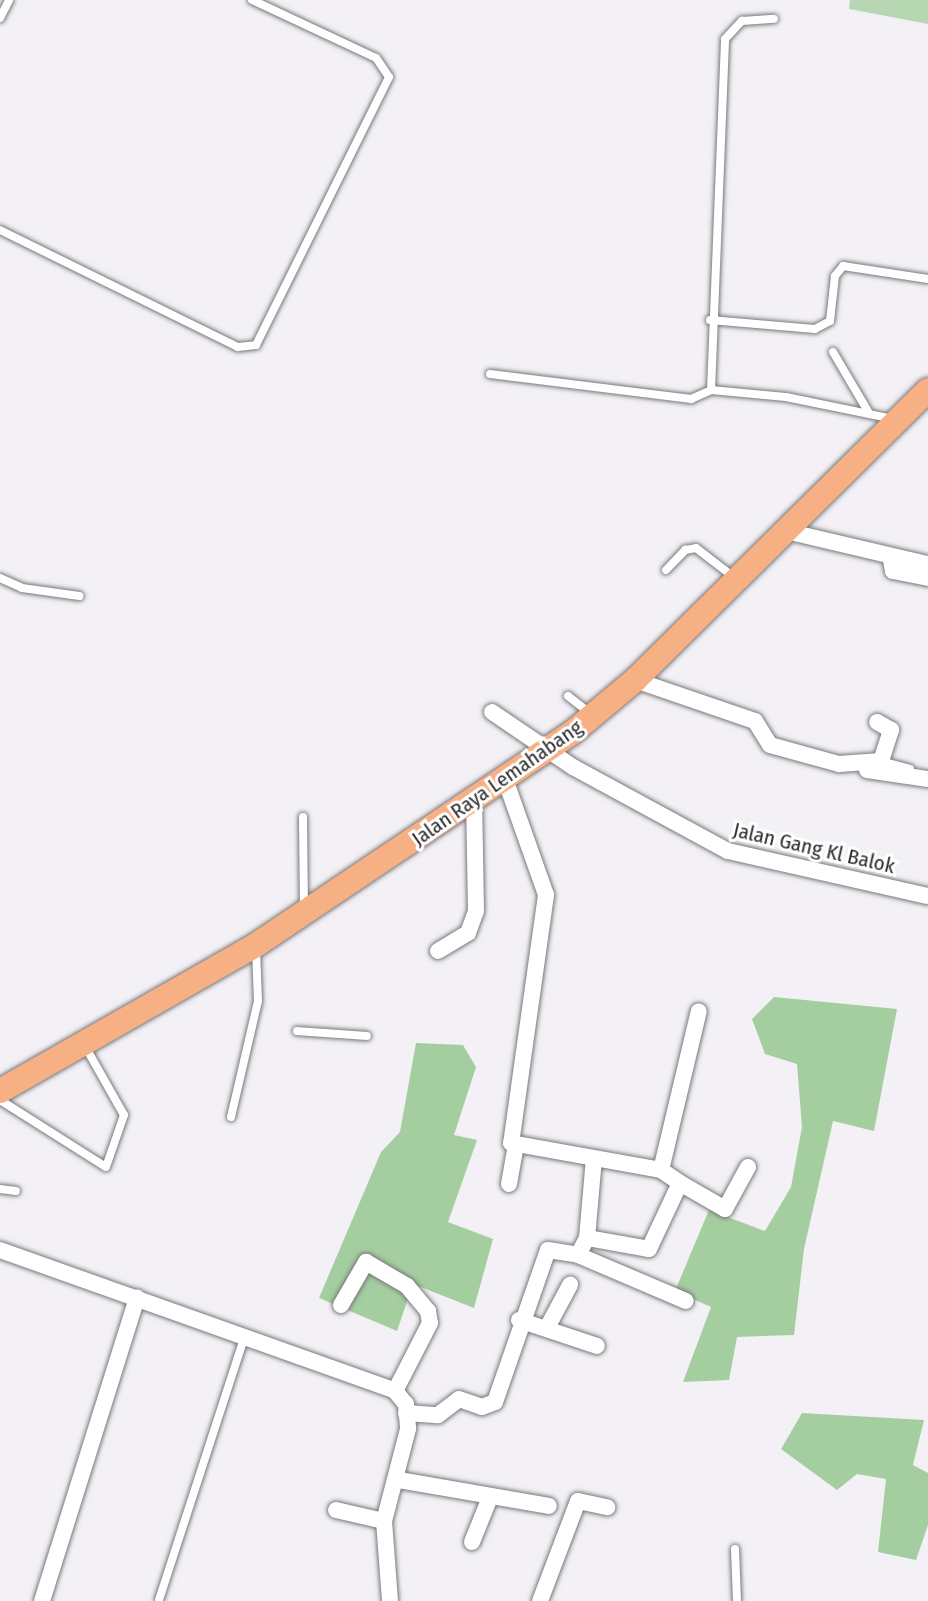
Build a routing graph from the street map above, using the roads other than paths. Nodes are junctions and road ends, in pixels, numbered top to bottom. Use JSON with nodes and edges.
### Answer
{"nodes":[{"id":1,"x":9,"y":0,"type":"edge"},
{"id":2,"x":252,"y":0,"type":"edge"},
{"id":3,"x":0,"y":18,"type":"edge"},
{"id":4,"x":774,"y":19,"type":"dead end"},
{"id":5,"x":0,"y":230,"type":"edge"},
{"id":6,"x":928,"y":279,"type":"edge"},
{"id":7,"x":710,"y":320,"type":"junction"},
{"id":8,"x":833,"y":352,"type":"dead end"},
{"id":9,"x":490,"y":374,"type":"dead end"},
{"id":10,"x":711,"y":390,"type":"junction"},
{"id":11,"x":928,"y":390,"type":"edge"},
{"id":12,"x":869,"y":413,"type":"junction"},
{"id":13,"x":898,"y":420,"type":"junction"},
{"id":14,"x":786,"y":531,"type":"junction"},
{"id":15,"x":666,"y":570,"type":"dead end"},
{"id":16,"x":927,"y":571,"type":"edge"},
{"id":17,"x":0,"y":578,"type":"edge"},
{"id":18,"x":737,"y":580,"type":"junction"},
{"id":19,"x":79,"y":596,"type":"dead end"},
{"id":20,"x":635,"y":680,"type":"junction"},
{"id":21,"x":568,"y":696,"type":"dead end"},
{"id":22,"x":492,"y":712,"type":"dead end"},
{"id":23,"x":594,"y":716,"type":"junction"},
{"id":24,"x":877,"y":723,"type":"dead end"},
{"id":25,"x":548,"y":750,"type":"junction"},
{"id":26,"x":816,"y":759,"type":"junction"},
{"id":27,"x":881,"y":761,"type":"junction"},
{"id":28,"x":910,"y":769,"type":"dead end"},
{"id":29,"x":505,"y":779,"type":"junction"},
{"id":30,"x":928,"y":779,"type":"edge"},
{"id":31,"x":474,"y":800,"type":"junction"},
{"id":32,"x":303,"y":817,"type":"dead end"},
{"id":33,"x":928,"y":896,"type":"edge"},
{"id":34,"x":304,"y":914,"type":"junction"},
{"id":35,"x":256,"y":945,"type":"junction"},
{"id":36,"x":438,"y":951,"type":"dead end"},
{"id":37,"x":699,"y":1011,"type":"dead end"},
{"id":38,"x":297,"y":1031,"type":"dead end"},
{"id":39,"x":367,"y":1036,"type":"dead end"},
{"id":40,"x":83,"y":1044,"type":"junction"},
{"id":41,"x":0,"y":1091,"type":"edge"},
{"id":42,"x":0,"y":1100,"type":"edge"},
{"id":43,"x":231,"y":1117,"type":"dead end"},
{"id":44,"x":516,"y":1145,"type":"junction"},
{"id":45,"x":594,"y":1158,"type":"junction"},
{"id":46,"x":748,"y":1167,"type":"dead end"},
{"id":47,"x":661,"y":1170,"type":"junction"},
{"id":48,"x":680,"y":1183,"type":"junction"},
{"id":49,"x":509,"y":1184,"type":"dead end"},
{"id":50,"x":0,"y":1189,"type":"edge"},
{"id":51,"x":16,"y":1191,"type":"dead end"},
{"id":52,"x":587,"y":1238,"type":"junction"},
{"id":53,"x":0,"y":1250,"type":"edge"},
{"id":54,"x":578,"y":1255,"type":"junction"},
{"id":55,"x":570,"y":1285,"type":"dead end"},
{"id":56,"x":137,"y":1298,"type":"junction"},
{"id":57,"x":686,"y":1301,"type":"dead end"},
{"id":58,"x":341,"y":1305,"type":"dead end"},
{"id":59,"x":519,"y":1320,"type":"junction"},
{"id":60,"x":548,"y":1326,"type":"junction"},
{"id":61,"x":245,"y":1336,"type":"junction"},
{"id":62,"x":597,"y":1346,"type":"dead end"},
{"id":63,"x":395,"y":1391,"type":"junction"},
{"id":64,"x":406,"y":1413,"type":"junction"},
{"id":65,"x":399,"y":1480,"type":"junction"},
{"id":66,"x":489,"y":1500,"type":"junction"},
{"id":67,"x":549,"y":1506,"type":"dead end"},
{"id":68,"x":607,"y":1507,"type":"dead end"},
{"id":69,"x":337,"y":1510,"type":"dead end"},
{"id":70,"x":384,"y":1521,"type":"junction"},
{"id":71,"x":472,"y":1542,"type":"dead end"},
{"id":72,"x":735,"y":1549,"type":"dead end"},
{"id":73,"x":159,"y":1600,"type":"edge"},
{"id":74,"x":42,"y":1601,"type":"edge"},
{"id":75,"x":390,"y":1601,"type":"edge"},
{"id":76,"x":540,"y":1601,"type":"edge"},
{"id":77,"x":737,"y":1601,"type":"edge"}],
"edges":[{"from":1,"to":3,"type":"lane"},
{"from":2,"to":5,"type":"lane"},
{"from":4,"to":7,"type":"lane"},
{"from":6,"to":7,"type":"lane"},
{"from":7,"to":10,"type":"lane"},
{"from":8,"to":12,"type":"lane"},
{"from":9,"to":10,"type":"lane"},
{"from":10,"to":12,"type":"lane"},
{"from":11,"to":13,"type":"main road","name":"Jalan Raya Lemahabang"},
{"from":12,"to":13,"type":"lane"},
{"from":13,"to":14,"type":"main road","name":"Jalan Raya Lemahabang"},
{"from":14,"to":16,"type":"street"},
{"from":14,"to":18,"type":"main road","name":"Jalan Raya Lemahabang"},
{"from":15,"to":18,"type":"lane"},
{"from":17,"to":19,"type":"lane"},
{"from":18,"to":20,"type":"main road","name":"Jalan Raya Lemahabang"},
{"from":20,"to":23,"type":"main road","name":"Jalan Raya Lemahabang"},
{"from":20,"to":26,"type":"street"},
{"from":21,"to":23,"type":"lane"},
{"from":22,"to":25,"type":"street","name":"Jalan Gang Kl Balok"},
{"from":23,"to":25,"type":"main road","name":"Jalan Raya Lemahabang"},
{"from":24,"to":27,"type":"street"},
{"from":25,"to":29,"type":"main road","name":"Jalan Raya Lemahabang"},
{"from":25,"to":33,"type":"street","name":"Jalan Gang Kl Balok"},
{"from":26,"to":27,"type":"street"},
{"from":26,"to":30,"type":"street"},
{"from":27,"to":28,"type":"lane"},
{"from":29,"to":31,"type":"main road","name":"Jalan Raya Lemahabang"},
{"from":29,"to":44,"type":"street"},
{"from":31,"to":34,"type":"main road","name":"Jalan Raya Lemahabang"},
{"from":31,"to":36,"type":"street"},
{"from":32,"to":34,"type":"lane"},
{"from":34,"to":35,"type":"main road","name":"Jalan Raya Lemahabang"},
{"from":35,"to":40,"type":"main road","name":"Jalan Raya Lemahabang"},
{"from":35,"to":43,"type":"lane"},
{"from":37,"to":47,"type":"street"},
{"from":38,"to":39,"type":"lane"},
{"from":40,"to":41,"type":"main road","name":"Jalan Raya Lemahabang"},
{"from":40,"to":42,"type":"lane"},
{"from":44,"to":45,"type":"street"},
{"from":44,"to":49,"type":"street"},
{"from":45,"to":47,"type":"street"},
{"from":45,"to":52,"type":"street"},
{"from":46,"to":48,"type":"street"},
{"from":47,"to":48,"type":"street"},
{"from":48,"to":52,"type":"street"},
{"from":50,"to":51,"type":"lane"},
{"from":52,"to":54,"type":"street"},
{"from":53,"to":56,"type":"street"},
{"from":54,"to":57,"type":"street"},
{"from":54,"to":59,"type":"street"},
{"from":55,"to":60,"type":"street"},
{"from":56,"to":61,"type":"street"},
{"from":56,"to":74,"type":"street"},
{"from":58,"to":63,"type":"street"},
{"from":59,"to":60,"type":"street"},
{"from":59,"to":64,"type":"street"},
{"from":60,"to":62,"type":"street"},
{"from":61,"to":63,"type":"street"},
{"from":61,"to":73,"type":"lane"},
{"from":63,"to":64,"type":"street"},
{"from":64,"to":65,"type":"street"},
{"from":65,"to":66,"type":"street"},
{"from":65,"to":70,"type":"street"},
{"from":66,"to":67,"type":"street"},
{"from":66,"to":71,"type":"street"},
{"from":68,"to":76,"type":"street"},
{"from":69,"to":70,"type":"street"},
{"from":70,"to":75,"type":"street"},
{"from":72,"to":77,"type":"lane"}]}
